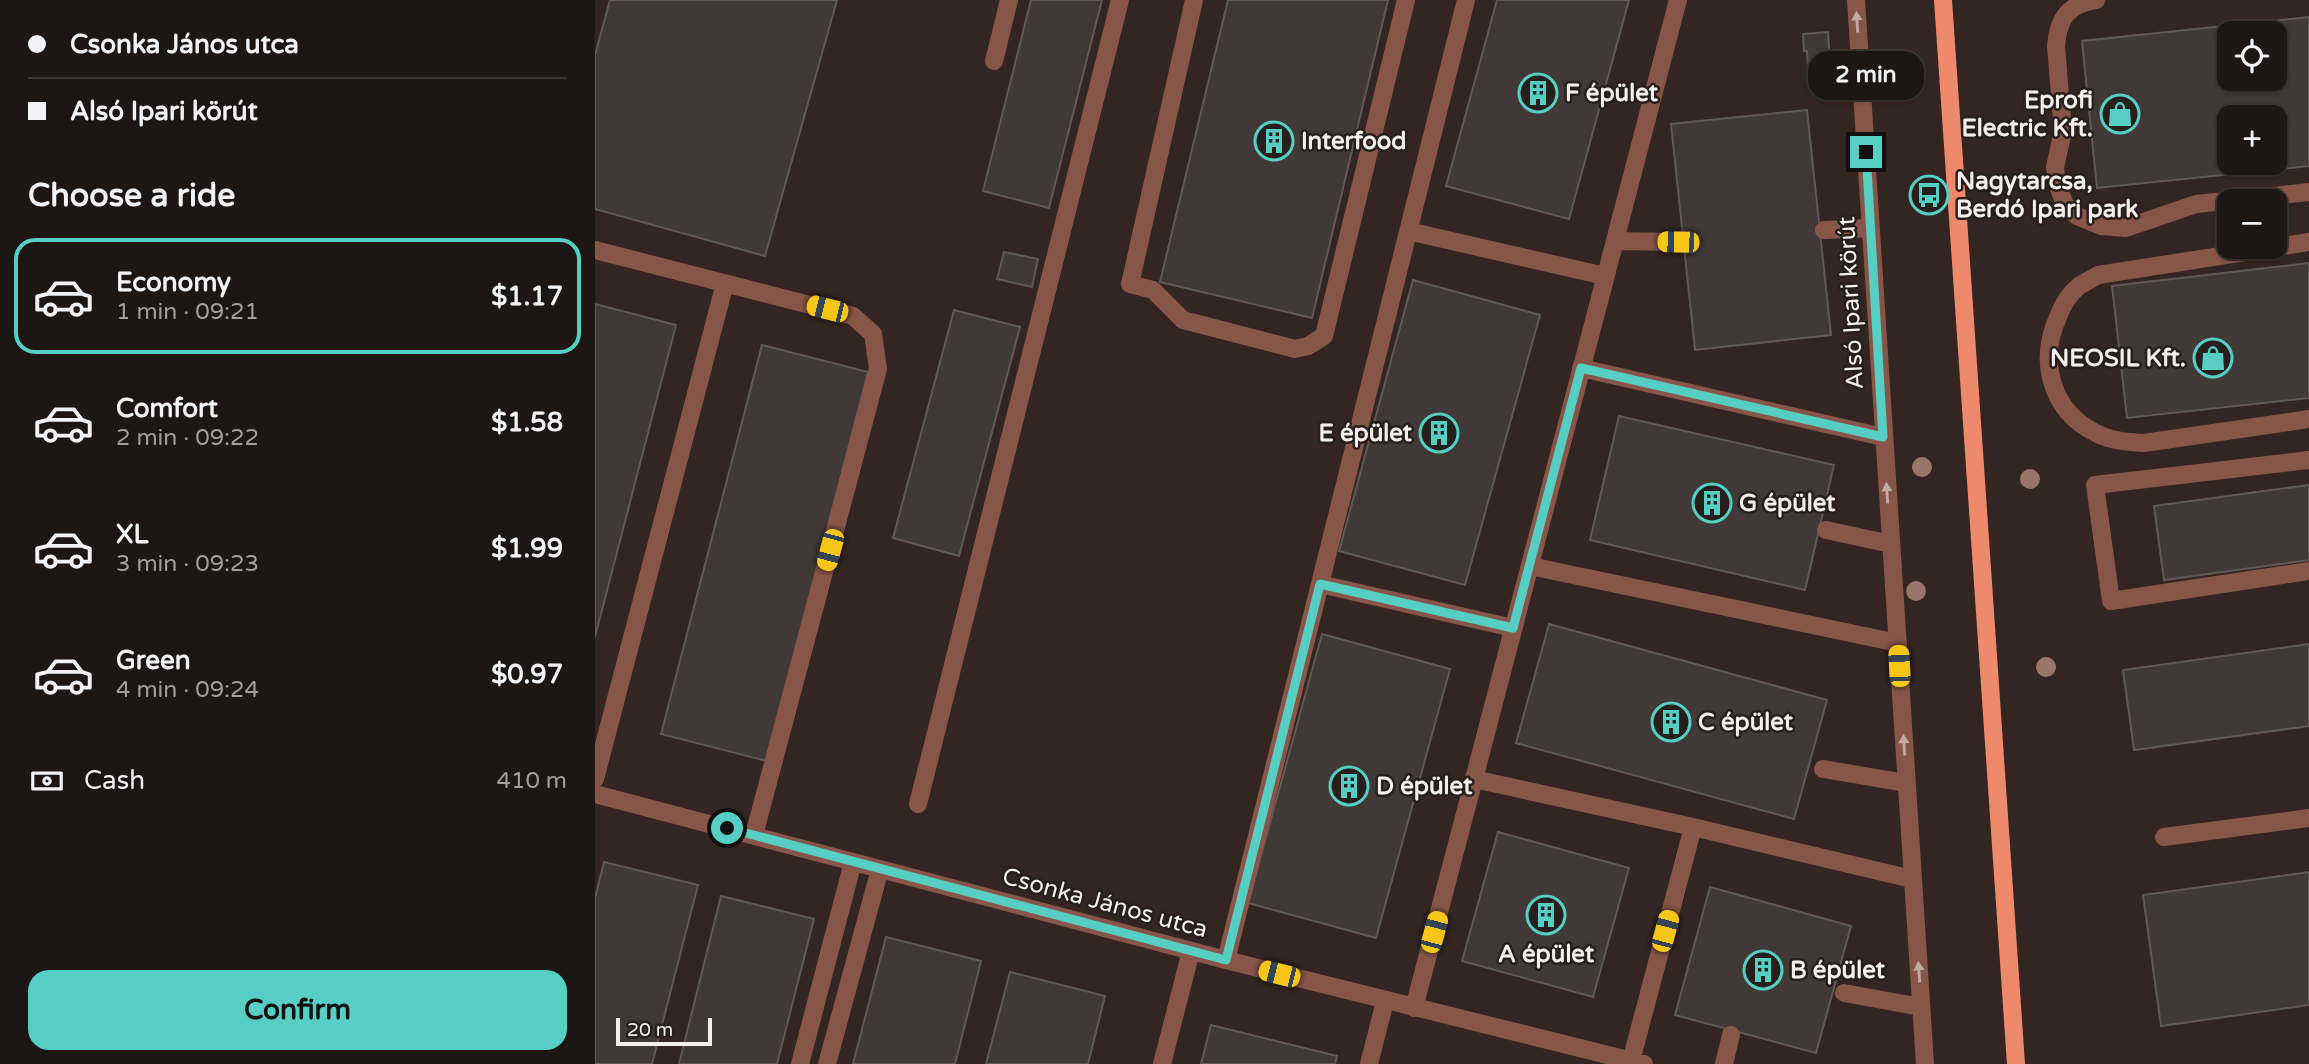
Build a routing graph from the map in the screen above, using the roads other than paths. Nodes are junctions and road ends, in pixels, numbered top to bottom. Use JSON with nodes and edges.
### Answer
{"nodes":[{"id":1,"x":1009,"y":0,"type":"edge"},
{"id":2,"x":1119,"y":0,"type":"edge"},
{"id":3,"x":1194,"y":0,"type":"edge"},
{"id":4,"x":1406,"y":0,"type":"edge"},
{"id":5,"x":1466,"y":0,"type":"edge"},
{"id":6,"x":1678,"y":0,"type":"edge"},
{"id":7,"x":1856,"y":0,"type":"edge"},
{"id":8,"x":1943,"y":0,"type":"edge"},
{"id":9,"x":2096,"y":0,"type":"edge"},
{"id":10,"x":994,"y":61,"type":"dead end"},
{"id":11,"x":2309,"y":192,"type":"edge"},
{"id":12,"x":1871,"y":228,"type":"junction"},
{"id":13,"x":1824,"y":230,"type":"dead end"},
{"id":14,"x":1408,"y":231,"type":"junction"},
{"id":15,"x":1615,"y":241,"type":"junction"},
{"id":16,"x":1678,"y":242,"type":"dead end"},
{"id":17,"x":2309,"y":242,"type":"edge"},
{"id":18,"x":595,"y":250,"type":"edge"},
{"id":19,"x":1605,"y":276,"type":"junction"},
{"id":20,"x":725,"y":283,"type":"junction"},
{"id":21,"x":1581,"y":368,"type":"junction"},
{"id":22,"x":2309,"y":419,"type":"edge"},
{"id":23,"x":1883,"y":437,"type":"junction"},
{"id":24,"x":2309,"y":460,"type":"edge"},
{"id":25,"x":1826,"y":530,"type":"dead end"},
{"id":26,"x":1891,"y":544,"type":"junction"},
{"id":27,"x":1529,"y":566,"type":"junction"},
{"id":28,"x":2309,"y":571,"type":"edge"},
{"id":29,"x":1320,"y":584,"type":"junction"},
{"id":30,"x":1513,"y":628,"type":"junction"},
{"id":31,"x":1898,"y":643,"type":"junction"},
{"id":32,"x":1823,"y":769,"type":"dead end"},
{"id":33,"x":595,"y":779,"type":"edge"},
{"id":34,"x":1474,"y":779,"type":"junction"},
{"id":35,"x":1906,"y":783,"type":"junction"},
{"id":36,"x":595,"y":794,"type":"edge"},
{"id":37,"x":918,"y":804,"type":"dead end"},
{"id":38,"x":2309,"y":818,"type":"edge"},
{"id":39,"x":1693,"y":827,"type":"junction"},
{"id":40,"x":754,"y":835,"type":"junction"},
{"id":41,"x":2164,"y":837,"type":"dead end"},
{"id":42,"x":853,"y":862,"type":"junction"},
{"id":43,"x":880,"y":869,"type":"junction"},
{"id":44,"x":1912,"y":879,"type":"junction"},
{"id":45,"x":1191,"y":951,"type":"junction"},
{"id":46,"x":1226,"y":960,"type":"junction"},
{"id":47,"x":1844,"y":993,"type":"dead end"},
{"id":48,"x":1385,"y":1001,"type":"junction"},
{"id":49,"x":1921,"y":1007,"type":"junction"},
{"id":50,"x":1414,"y":1008,"type":"junction"},
{"id":51,"x":1731,"y":1035,"type":"dead end"},
{"id":52,"x":1576,"y":1055,"type":"edge"},
{"id":53,"x":1638,"y":1062,"type":"edge"},
{"id":54,"x":800,"y":1064,"type":"edge"},
{"id":55,"x":827,"y":1064,"type":"edge"},
{"id":56,"x":1162,"y":1064,"type":"edge"},
{"id":57,"x":1369,"y":1064,"type":"edge"},
{"id":58,"x":1724,"y":1064,"type":"edge"},
{"id":59,"x":1924,"y":1064,"type":"edge"},
{"id":60,"x":2016,"y":1064,"type":"edge"}],
"edges":[{"from":1,"to":10,"type":"street"},
{"from":2,"to":37,"type":"street"},
{"from":3,"to":4,"type":"street"},
{"from":5,"to":14,"type":"street"},
{"from":6,"to":15,"type":"street"},
{"from":12,"to":7,"type":"street","name":"Alsó Ipari körút","one_way":true},
{"from":8,"to":60,"type":"main road"},
{"from":9,"to":11,"type":"street"},
{"from":12,"to":13,"type":"street"},
{"from":12,"to":23,"type":"street","name":"Alsó Ipari körút"},
{"from":14,"to":19,"type":"street"},
{"from":14,"to":29,"type":"street"},
{"from":15,"to":16,"type":"street"},
{"from":15,"to":19,"type":"street"},
{"from":17,"to":22,"type":"street"},
{"from":18,"to":20,"type":"street"},
{"from":19,"to":21,"type":"street"},
{"from":20,"to":33,"type":"street"},
{"from":20,"to":40,"type":"street"},
{"from":21,"to":23,"type":"street"},
{"from":21,"to":27,"type":"street"},
{"from":26,"to":23,"type":"street","name":"Alsó Ipari körút","one_way":true},
{"from":24,"to":28,"type":"street"},
{"from":25,"to":26,"type":"street"},
{"from":26,"to":31,"type":"street","name":"Alsó Ipari körút"},
{"from":27,"to":30,"type":"street"},
{"from":27,"to":31,"type":"street"},
{"from":29,"to":30,"type":"street"},
{"from":29,"to":46,"type":"street"},
{"from":30,"to":34,"type":"street"},
{"from":35,"to":31,"type":"street","name":"Alsó Ipari körút","one_way":true},
{"from":32,"to":35,"type":"street"},
{"from":34,"to":39,"type":"street"},
{"from":34,"to":50,"type":"street"},
{"from":35,"to":44,"type":"street","name":"Alsó Ipari körút"},
{"from":36,"to":40,"type":"street","name":"Csonka János utca"},
{"from":38,"to":41,"type":"street"},
{"from":39,"to":44,"type":"street"},
{"from":39,"to":53,"type":"street"},
{"from":40,"to":42,"type":"street","name":"Csonka János utca"},
{"from":42,"to":43,"type":"street","name":"Csonka János utca"},
{"from":42,"to":54,"type":"street"},
{"from":43,"to":45,"type":"street","name":"Csonka János utca"},
{"from":43,"to":55,"type":"street"},
{"from":49,"to":44,"type":"street","name":"Alsó Ipari körút","one_way":true},
{"from":45,"to":46,"type":"street","name":"Csonka János utca"},
{"from":45,"to":56,"type":"street"},
{"from":46,"to":48,"type":"street","name":"Csonka János utca"},
{"from":47,"to":49,"type":"street"},
{"from":48,"to":50,"type":"street","name":"Csonka János utca"},
{"from":48,"to":57,"type":"street"},
{"from":49,"to":59,"type":"street","name":"Alsó Ipari körút"},
{"from":50,"to":52,"type":"street","name":"Csonka János utca"},
{"from":51,"to":58,"type":"street"},
{"from":52,"to":53,"type":"street","name":"Csonka János utca"}]}
